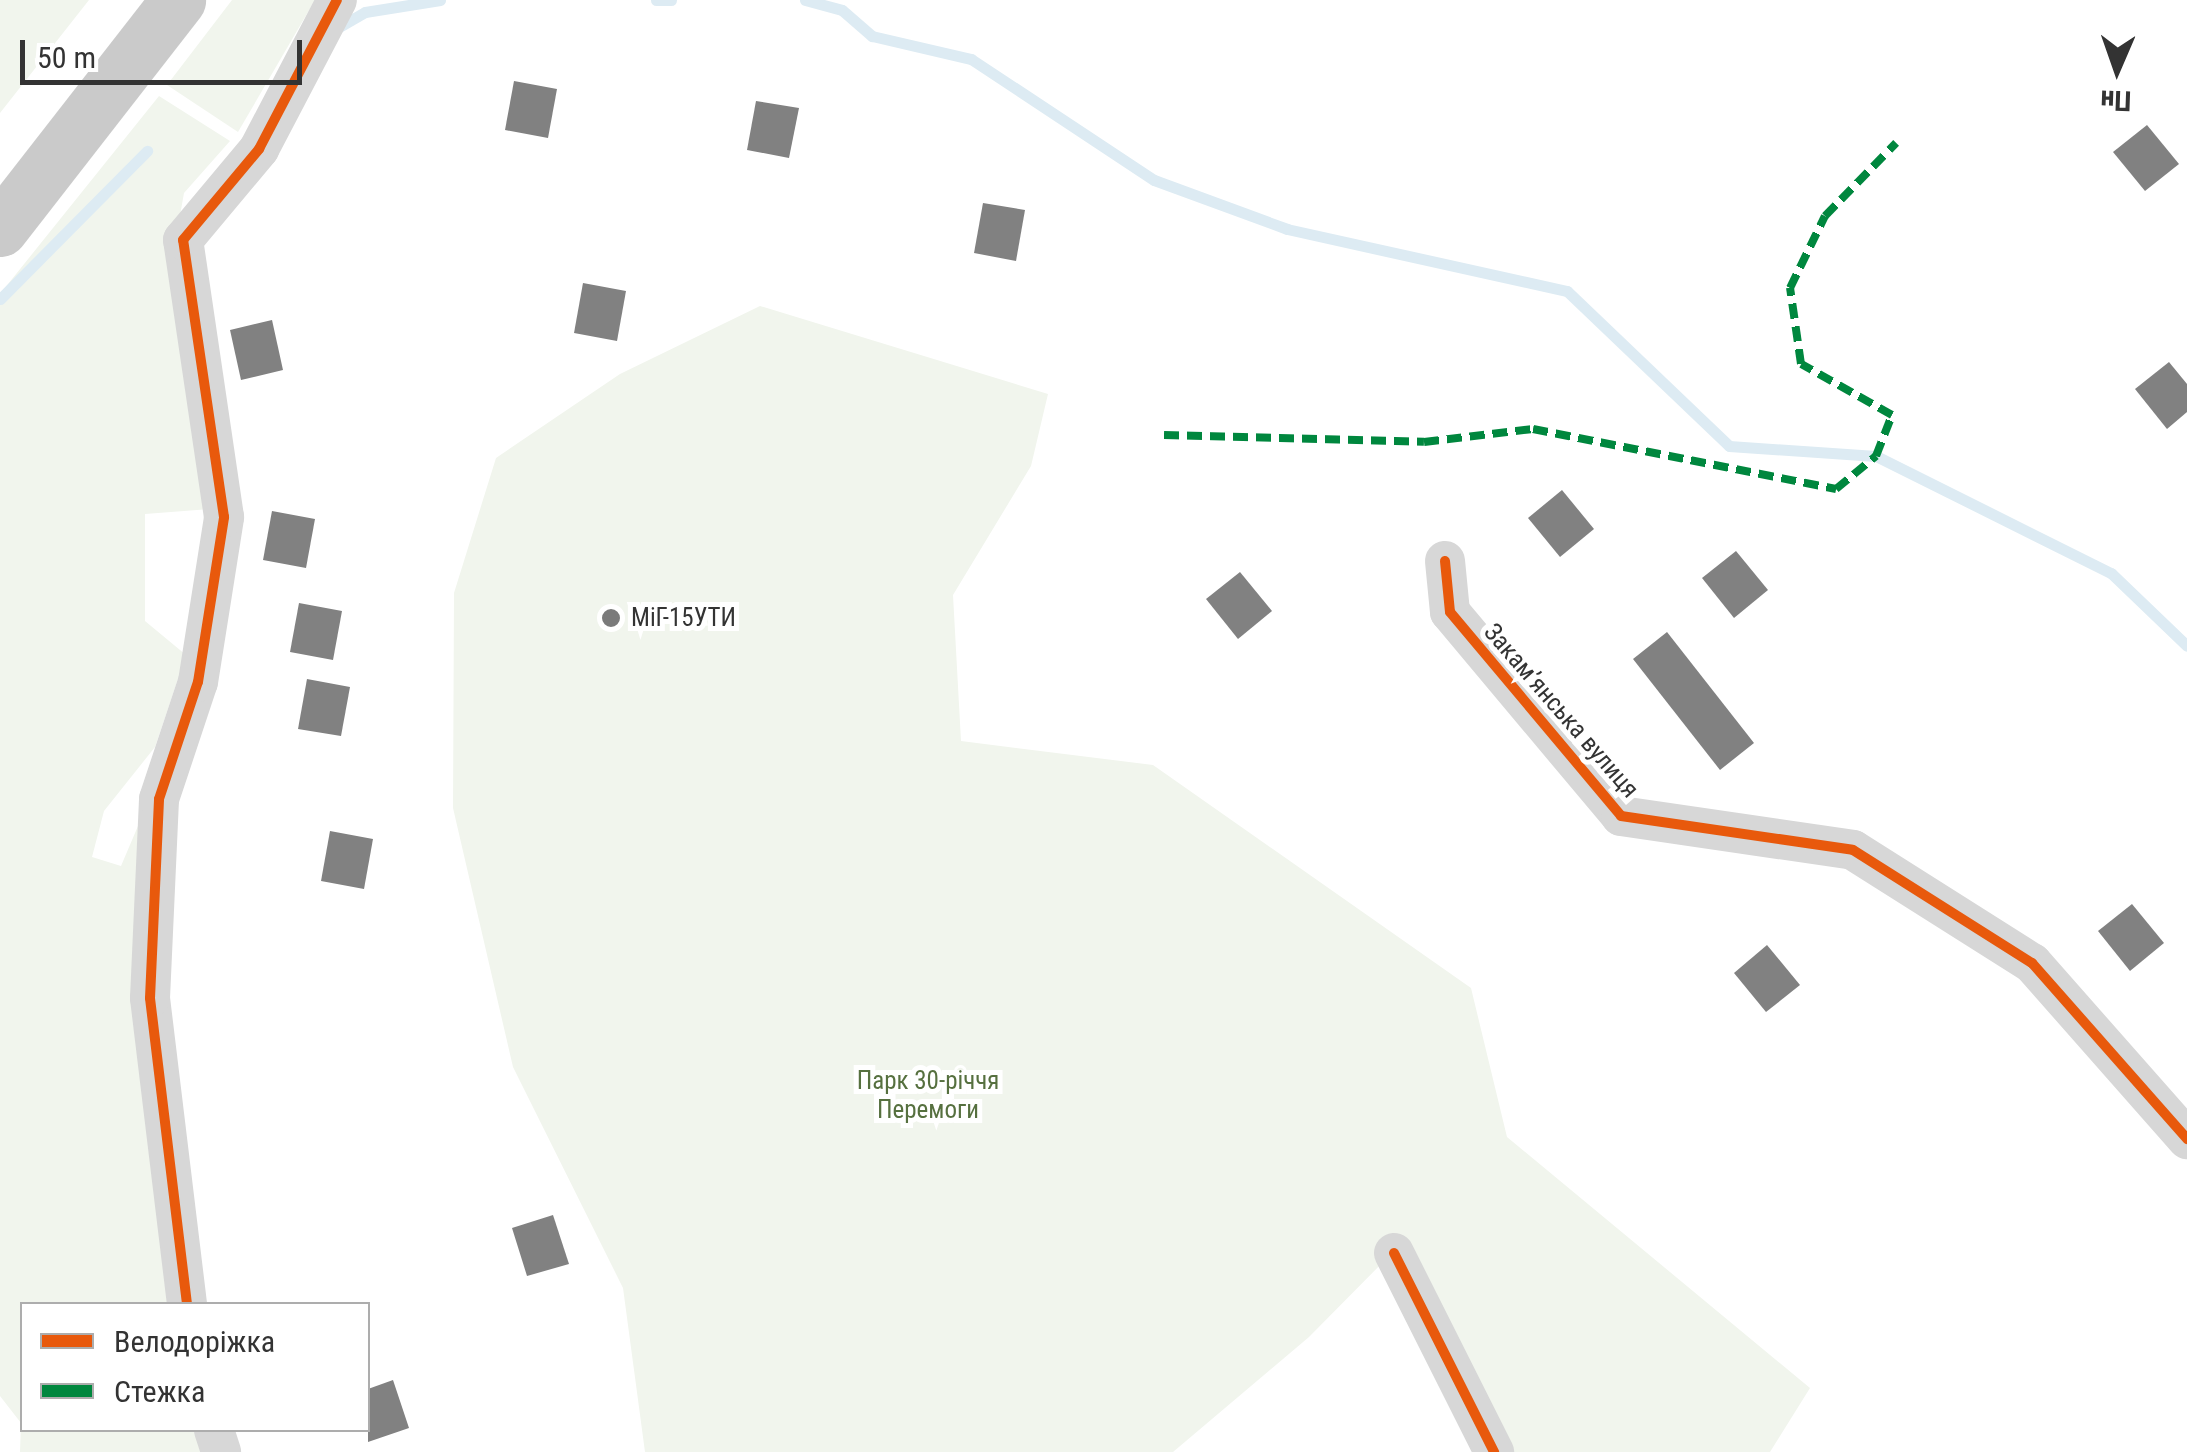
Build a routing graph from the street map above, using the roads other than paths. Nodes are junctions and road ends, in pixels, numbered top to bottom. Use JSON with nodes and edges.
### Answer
{"nodes":[{"id":1,"x":142,"y":0,"type":"edge"},
{"id":2,"x":178,"y":0,"type":"edge"},
{"id":3,"x":337,"y":0,"type":"edge"},
{"id":4,"x":21,"y":170,"type":"edge"},
{"id":5,"x":0,"y":230,"type":"edge"},
{"id":6,"x":1446,"y":561,"type":"dead end"},
{"id":7,"x":2187,"y":1139,"type":"edge"},
{"id":8,"x":1394,"y":1252,"type":"dead end"},
{"id":9,"x":187,"y":1302,"type":"edge"},
{"id":10,"x":1494,"y":1452,"type":"edge"}],
"edges":[{"from":1,"to":4,"type":"main road"},
{"from":2,"to":4,"type":"main road"},
{"from":3,"to":9,"type":"street"},
{"from":4,"to":5,"type":"main road"},
{"from":6,"to":7,"type":"street","name":"Закамʼянська вулиця"},
{"from":8,"to":10,"type":"street"}]}
